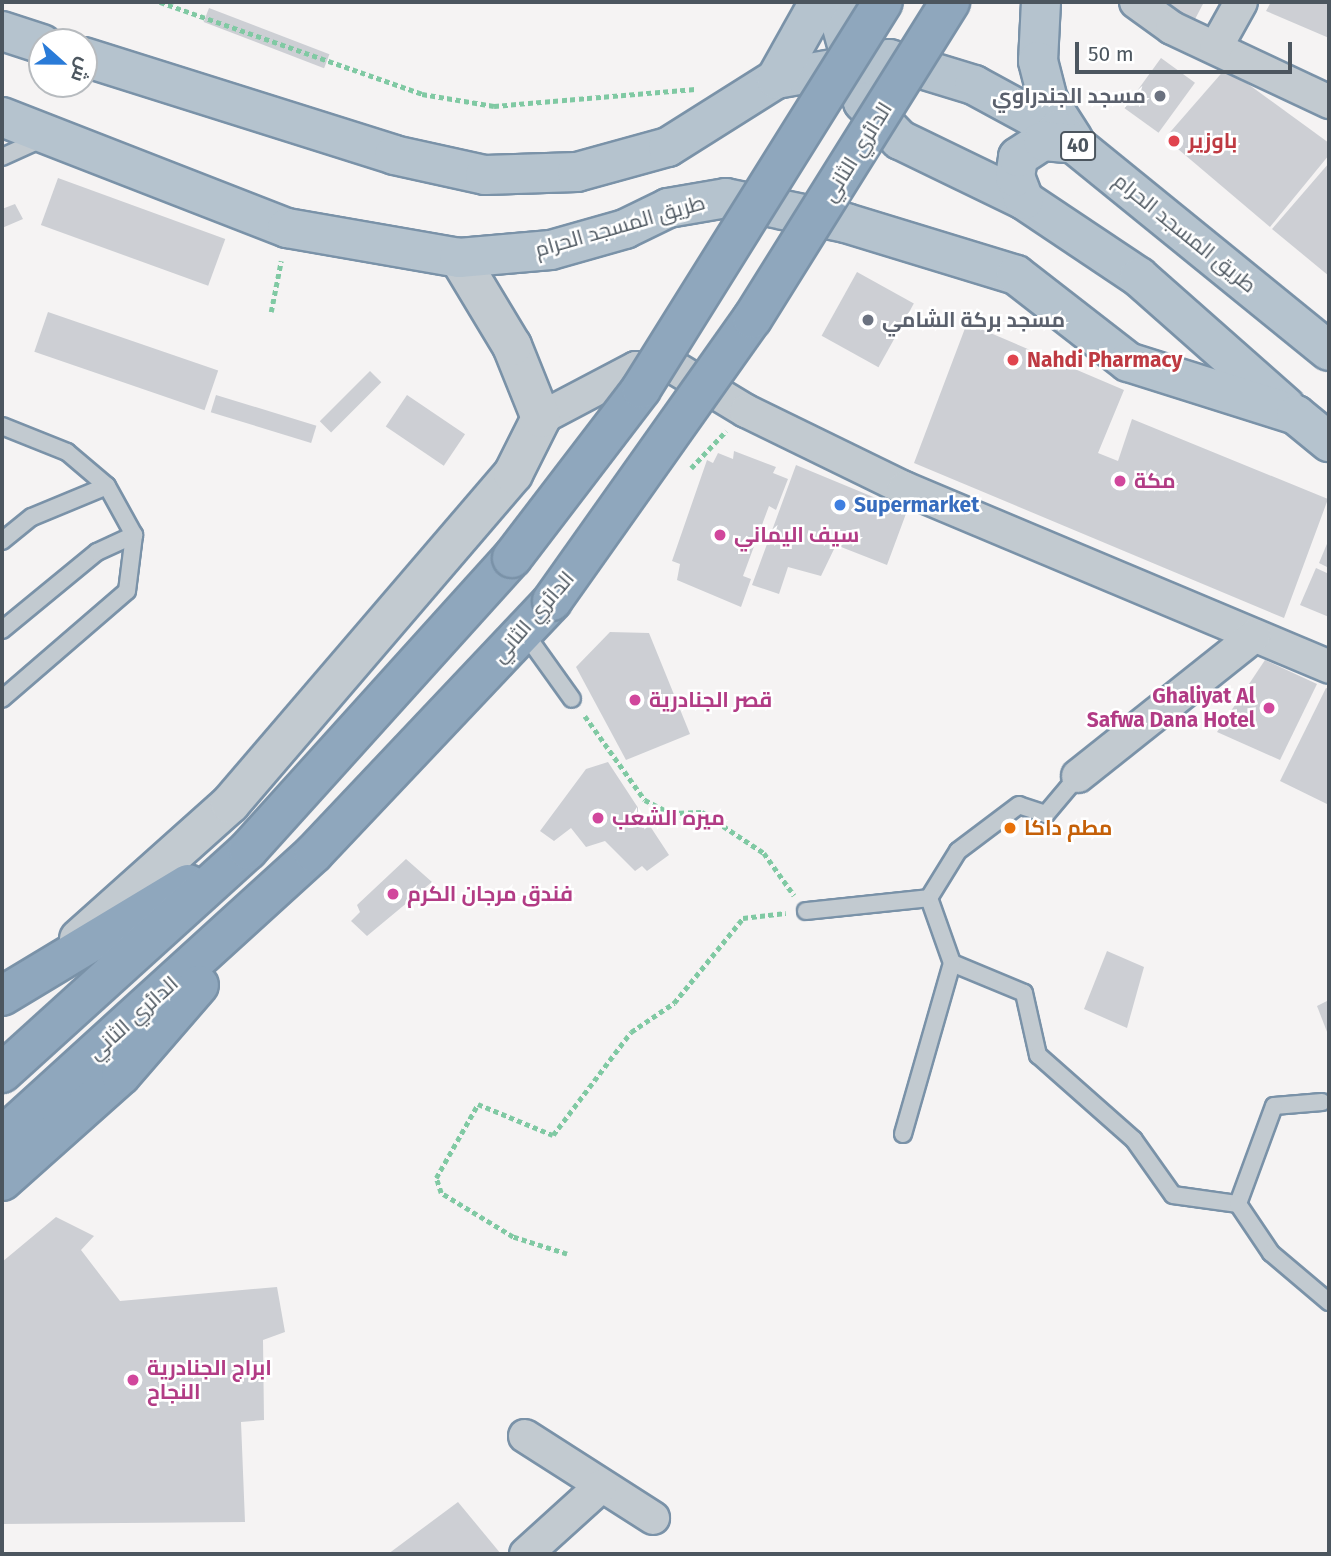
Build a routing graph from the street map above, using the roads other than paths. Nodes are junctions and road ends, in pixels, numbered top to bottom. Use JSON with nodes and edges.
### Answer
{"nodes":[{"id":1,"x":819,"y":2,"type":"edge"},
{"id":2,"x":841,"y":2,"type":"edge"},
{"id":3,"x":883,"y":2,"type":"edge"},
{"id":4,"x":950,"y":2,"type":"edge"},
{"id":5,"x":1041,"y":2,"type":"edge"},
{"id":6,"x":1136,"y":2,"type":"edge"},
{"id":7,"x":1241,"y":2,"type":"edge"},
{"id":8,"x":2,"y":31,"type":"edge"},
{"id":9,"x":28,"y":39,"type":"edge"},
{"id":10,"x":1216,"y":47,"type":"junction"},
{"id":11,"x":98,"y":61,"type":"edge"},
{"id":12,"x":853,"y":65,"type":"junction"},
{"id":13,"x":776,"y":79,"type":"junction"},
{"id":14,"x":1329,"y":102,"type":"edge"},
{"id":15,"x":2,"y":117,"type":"edge"},
{"id":16,"x":50,"y":135,"type":"junction"},
{"id":17,"x":1076,"y":144,"type":"junction"},
{"id":18,"x":2,"y":157,"type":"edge"},
{"id":19,"x":1024,"y":200,"type":"junction"},
{"id":20,"x":459,"y":258,"type":"junction"},
{"id":21,"x":1329,"y":351,"type":"edge"},
{"id":22,"x":1296,"y":415,"type":"junction"},
{"id":23,"x":541,"y":418,"type":"junction"},
{"id":24,"x":2,"y":426,"type":"edge"},
{"id":25,"x":1329,"y":442,"type":"edge"},
{"id":26,"x":107,"y":486,"type":"junction"},
{"id":27,"x":134,"y":535,"type":"junction"},
{"id":28,"x":2,"y":541,"type":"edge"},
{"id":29,"x":2,"y":630,"type":"edge"},
{"id":30,"x":524,"y":632,"type":"junction"},
{"id":31,"x":1254,"y":636,"type":"junction"},
{"id":32,"x":1329,"y":667,"type":"edge"},
{"id":33,"x":2,"y":699,"type":"edge"},
{"id":34,"x":572,"y":699,"type":"road end"},
{"id":35,"x":1078,"y":776,"type":"joint"},
{"id":36,"x":248,"y":850,"type":"junction"},
{"id":37,"x":314,"y":853,"type":"junction"},
{"id":38,"x":929,"y":898,"type":"junction"},
{"id":39,"x":806,"y":911,"type":"road end"},
{"id":40,"x":53,"y":961,"type":"junction"},
{"id":41,"x":952,"y":962,"type":"junction"},
{"id":42,"x":2,"y":996,"type":"edge"},
{"id":43,"x":2,"y":1073,"type":"edge"},
{"id":44,"x":1322,"y":1102,"type":"dead end"},
{"id":45,"x":903,"y":1134,"type":"dead end"},
{"id":46,"x":2,"y":1137,"type":"edge"},
{"id":47,"x":2,"y":1181,"type":"edge"},
{"id":48,"x":1238,"y":1204,"type":"junction"},
{"id":49,"x":1329,"y":1302,"type":"edge"},
{"id":50,"x":525,"y":1436,"type":"dead end"},
{"id":51,"x":600,"y":1487,"type":"junction"},
{"id":52,"x":653,"y":1517,"type":"dead end"},
{"id":53,"x":526,"y":1554,"type":"edge"}],
"edges":[{"from":1,"to":13,"type":"main road"},
{"from":2,"to":12,"type":"main road"},
{"from":3,"to":36,"type":"highway","bridge":true},
{"from":4,"to":30,"type":"highway","name":"الدائري الثاني","bridge":true},
{"from":5,"to":17,"type":"main road"},
{"from":6,"to":10,"type":"street"},
{"from":7,"to":10,"type":"street"},
{"from":8,"to":9,"type":"main road"},
{"from":10,"to":14,"type":"street"},
{"from":11,"to":13,"type":"main road","name":"طريق المسجد الحرام"},
{"from":12,"to":13,"type":"main road","name":"طريق المسجد الحرام","number":"40"},
{"from":12,"to":17,"type":"main road","name":"طريق المسجد الحرام","number":"40"},
{"from":12,"to":19,"type":"main road"},
{"from":15,"to":16,"type":"main road","name":"طريق المسجد الحرام"},
{"from":16,"to":18,"type":"lane"},
{"from":16,"to":20,"type":"main road","name":"طريق المسجد الحرام"},
{"from":17,"to":19,"type":"main road"},
{"from":17,"to":21,"type":"main road","name":"طريق المسجد الحرام","number":"40"},
{"from":19,"to":22,"type":"main road"},
{"from":20,"to":22,"type":"main road","name":"طريق المسجد الحرام"},
{"from":20,"to":23,"type":"street"},
{"from":22,"to":25,"type":"main road","name":"طريق المسجد الحرام"},
{"from":23,"to":31,"type":"street"},
{"from":23,"to":40,"type":"street"},
{"from":24,"to":26,"type":"lane"},
{"from":26,"to":27,"type":"lane"},
{"from":26,"to":28,"type":"lane"},
{"from":27,"to":29,"type":"lane"},
{"from":27,"to":33,"type":"lane"},
{"from":30,"to":34,"type":"lane"},
{"from":30,"to":37,"type":"highway","name":"الدائري الثاني"},
{"from":31,"to":32,"type":"street"},
{"from":31,"to":35,"type":"street"},
{"from":35,"to":38,"type":"lane"},
{"from":36,"to":40,"type":"highway"},
{"from":36,"to":43,"type":"highway"},
{"from":37,"to":46,"type":"highway","name":"الدائري الثاني"},
{"from":37,"to":47,"type":"highway"},
{"from":38,"to":39,"type":"lane"},
{"from":38,"to":41,"type":"lane"},
{"from":40,"to":42,"type":"highway"},
{"from":41,"to":45,"type":"lane"},
{"from":41,"to":48,"type":"lane"},
{"from":44,"to":48,"type":"lane"},
{"from":48,"to":49,"type":"lane"},
{"from":50,"to":51,"type":"street"},
{"from":51,"to":52,"type":"street"},
{"from":51,"to":53,"type":"street"}]}
